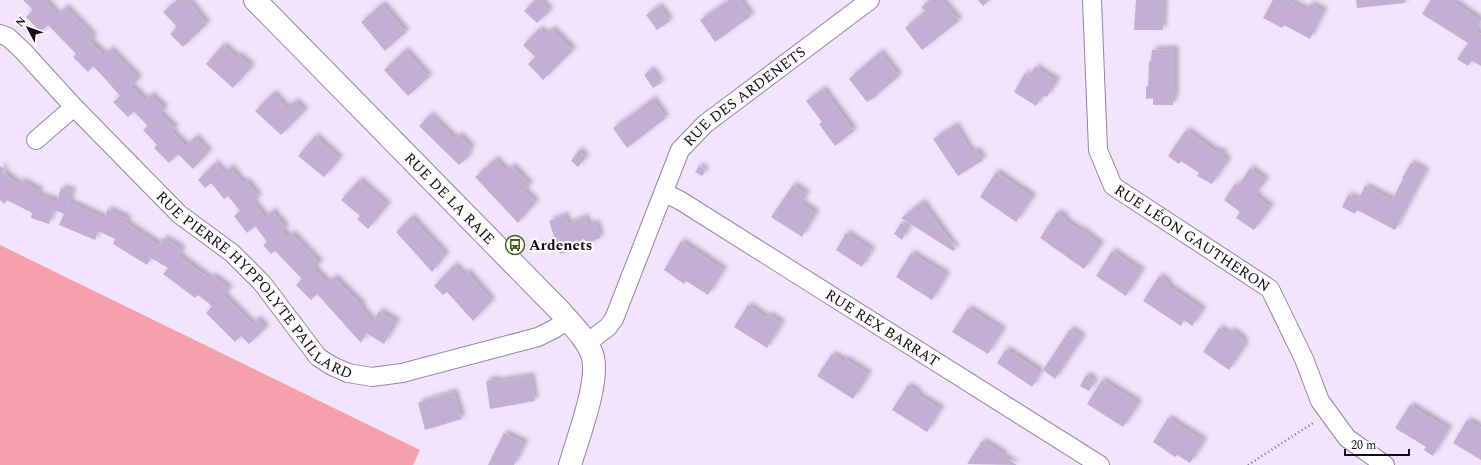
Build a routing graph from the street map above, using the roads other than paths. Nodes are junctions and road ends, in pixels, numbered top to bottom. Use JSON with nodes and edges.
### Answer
{"nodes":[{"id":1,"x":255,"y":0,"type":"edge"},
{"id":2,"x":870,"y":0,"type":"edge"},
{"id":3,"x":1092,"y":0,"type":"edge"},
{"id":4,"x":0,"y":34,"type":"edge"},
{"id":5,"x":74,"y":107,"type":"junction"},
{"id":6,"x":36,"y":140,"type":"dead end"},
{"id":7,"x":665,"y":193,"type":"junction"},
{"id":8,"x":568,"y":320,"type":"junction"},
{"id":9,"x":587,"y":343,"type":"junction"},
{"id":10,"x":570,"y":465,"type":"edge"},
{"id":11,"x":1100,"y":465,"type":"edge"},
{"id":12,"x":1385,"y":465,"type":"edge"}],
"edges":[{"from":1,"to":8,"type":"street","name":"RUE DE LA RAIE"},
{"from":2,"to":7,"type":"street","name":"RUE DES ARDENETS"},
{"from":3,"to":12,"type":"street","name":"RUE LÉON GAUTHERON"},
{"from":4,"to":5,"type":"street","name":"RUE PIERRE HYPPOLYTE PAILLARD"},
{"from":5,"to":6,"type":"street"},
{"from":5,"to":8,"type":"street","name":"RUE PIERRE HYPPOLYTE PAILLARD"},
{"from":7,"to":9,"type":"street","name":"RUE DES ARDENETS"},
{"from":7,"to":11,"type":"street","name":"RUE REX BARRAT"},
{"from":8,"to":9,"type":"street","name":"RUE DE LA RAIE"},
{"from":9,"to":10,"type":"street","name":"RUE DE LA RAIE"}]}
